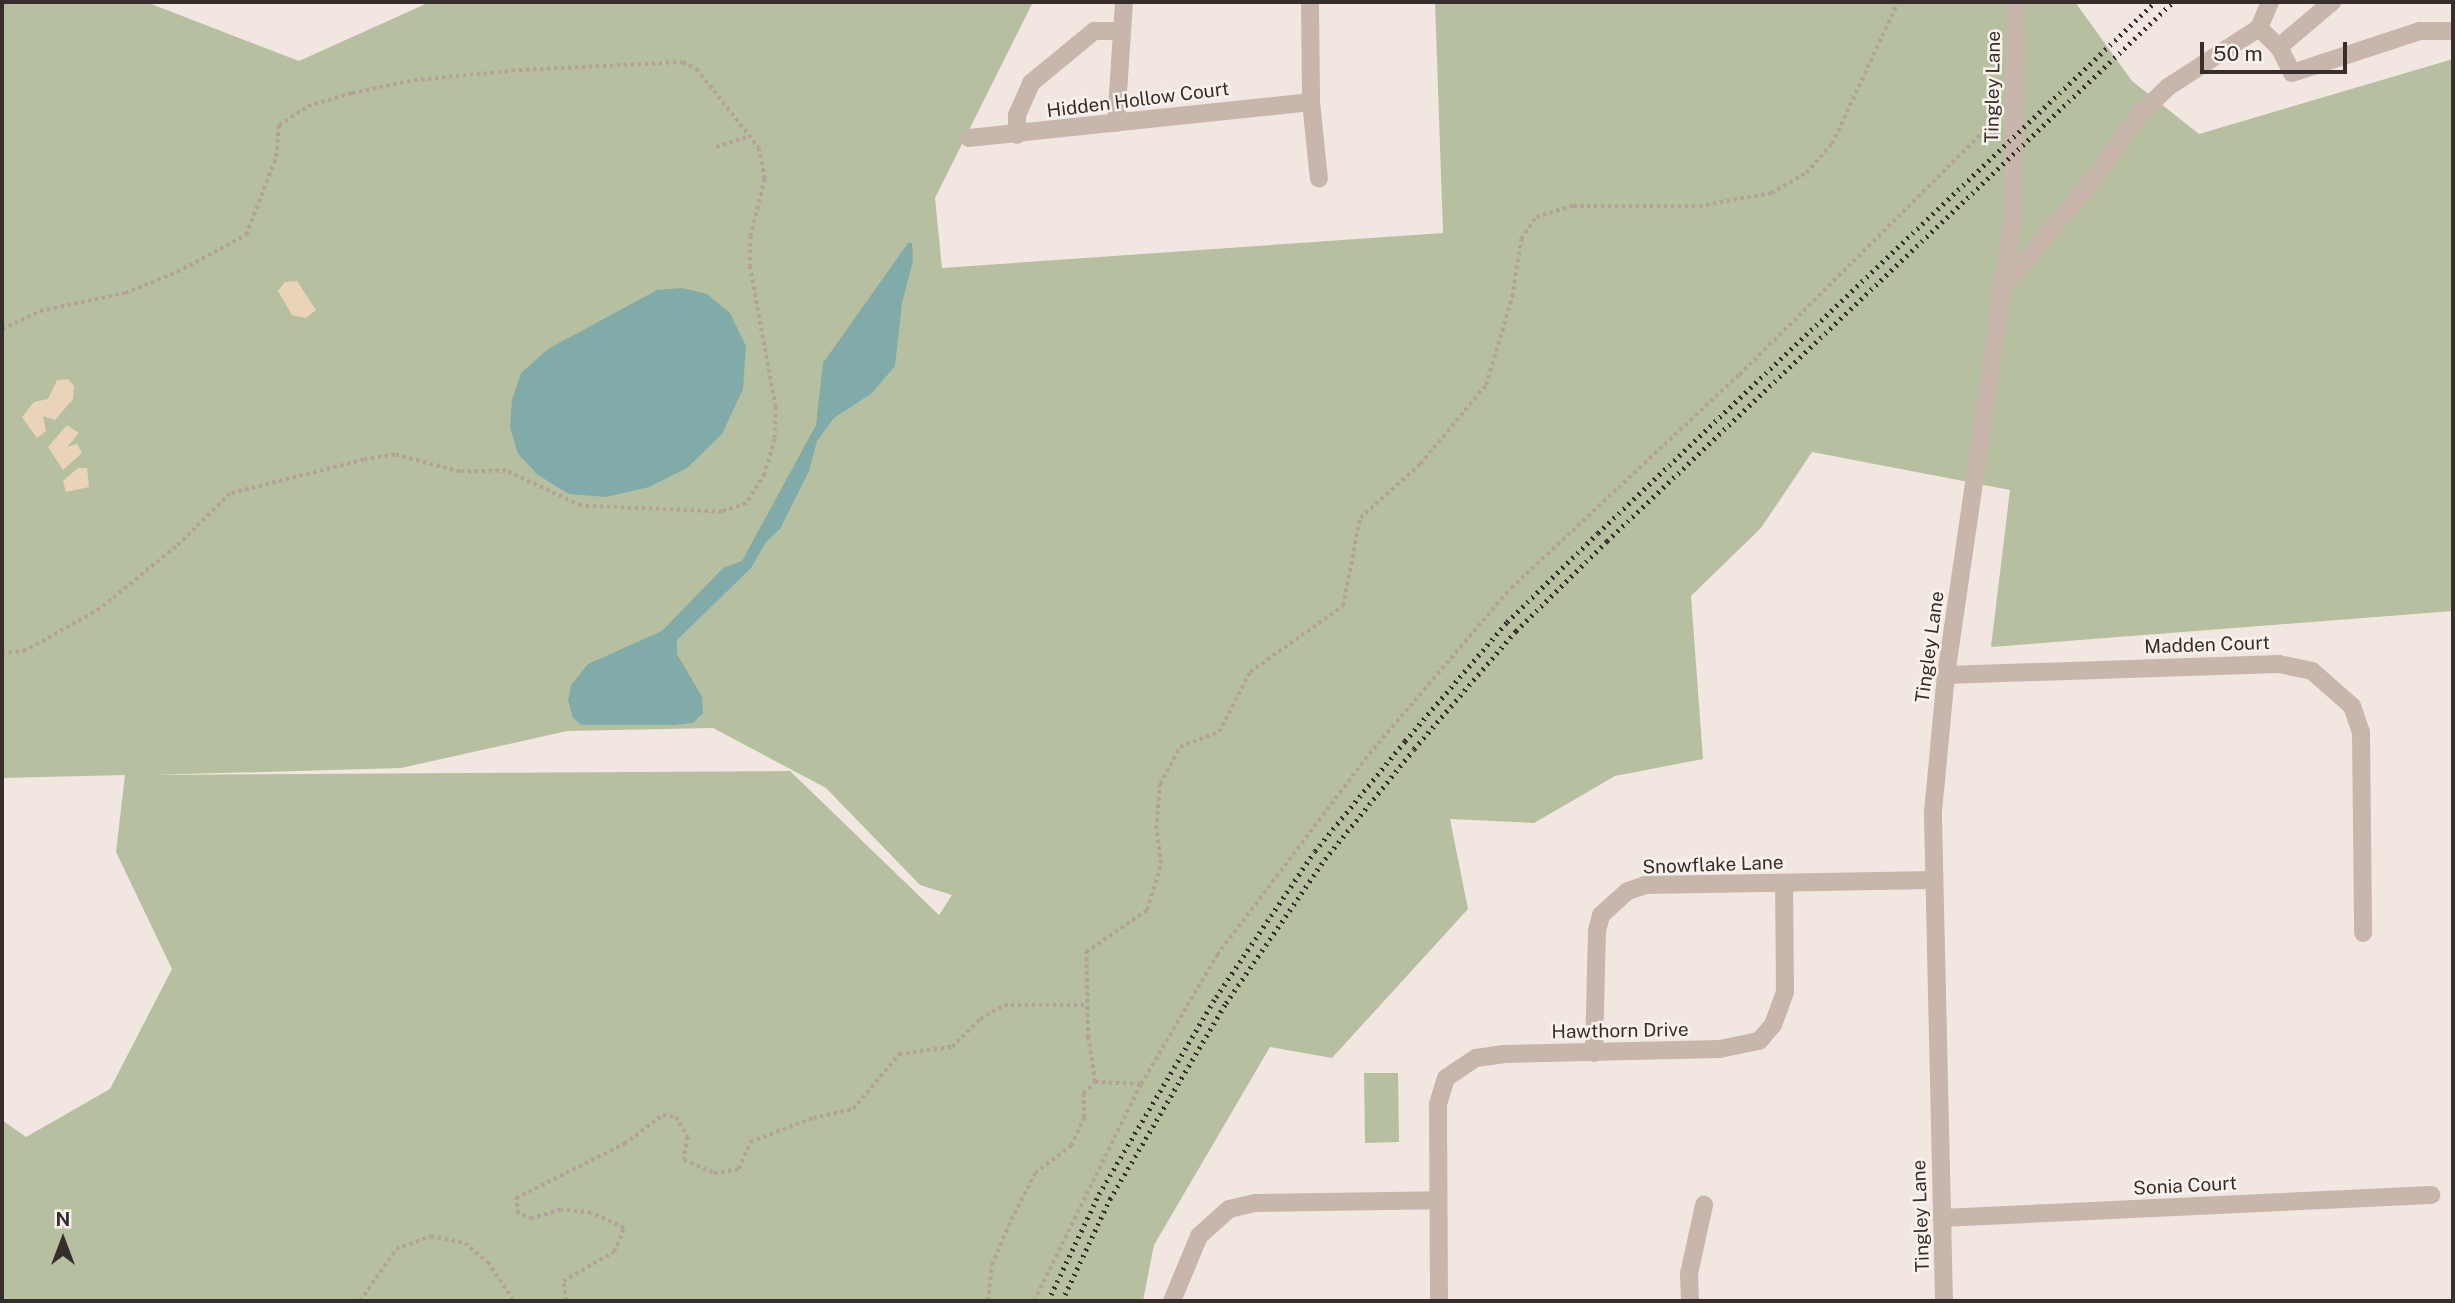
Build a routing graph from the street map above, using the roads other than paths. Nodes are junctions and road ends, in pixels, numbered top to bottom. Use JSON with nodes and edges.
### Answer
{"nodes":[{"id":1,"x":1124,"y":2,"type":"edge"},
{"id":2,"x":1310,"y":2,"type":"edge"},
{"id":3,"x":2016,"y":2,"type":"edge"},
{"id":4,"x":2270,"y":2,"type":"edge"},
{"id":5,"x":2332,"y":2,"type":"edge"},
{"id":6,"x":2259,"y":28,"type":"junction"},
{"id":7,"x":1121,"y":31,"type":"junction"},
{"id":8,"x":2453,"y":31,"type":"edge"},
{"id":9,"x":2279,"y":47,"type":"junction"},
{"id":10,"x":1311,"y":102,"type":"junction"},
{"id":11,"x":1116,"y":123,"type":"junction"},
{"id":12,"x":1017,"y":135,"type":"junction"},
{"id":13,"x":969,"y":138,"type":"dead end"},
{"id":14,"x":1320,"y":179,"type":"dead end"},
{"id":15,"x":1999,"y":291,"type":"junction"},
{"id":16,"x":1946,"y":675,"type":"junction"},
{"id":17,"x":1934,"y":880,"type":"junction"},
{"id":18,"x":1783,"y":884,"type":"junction"},
{"id":19,"x":2363,"y":933,"type":"dead end"},
{"id":20,"x":1594,"y":1053,"type":"junction"},
{"id":21,"x":2431,"y":1195,"type":"dead end"},
{"id":22,"x":1438,"y":1200,"type":"junction"},
{"id":23,"x":1704,"y":1205,"type":"dead end"},
{"id":24,"x":1942,"y":1218,"type":"junction"},
{"id":25,"x":1172,"y":1301,"type":"edge"},
{"id":26,"x":1439,"y":1301,"type":"edge"},
{"id":27,"x":1690,"y":1301,"type":"edge"},
{"id":28,"x":1944,"y":1301,"type":"edge"}],
"edges":[{"from":1,"to":7,"type":"street"},
{"from":2,"to":10,"type":"street"},
{"from":3,"to":15,"type":"street","name":"Tingley Lane"},
{"from":4,"to":6,"type":"street"},
{"from":5,"to":9,"type":"street"},
{"from":6,"to":9,"type":"street"},
{"from":6,"to":15,"type":"street"},
{"from":7,"to":11,"type":"street"},
{"from":7,"to":12,"type":"street"},
{"from":8,"to":9,"type":"street"},
{"from":10,"to":11,"type":"street","name":"Hidden Hollow Court"},
{"from":10,"to":14,"type":"street"},
{"from":11,"to":12,"type":"street","name":"Hidden Hollow Court"},
{"from":12,"to":13,"type":"street","name":"Hidden Hollow Court"},
{"from":15,"to":16,"type":"street","name":"Tingley Lane"},
{"from":16,"to":17,"type":"street","name":"Tingley Lane"},
{"from":16,"to":19,"type":"street","name":"Madden Court"},
{"from":17,"to":18,"type":"street","name":"Snowflake Lane"},
{"from":17,"to":24,"type":"street","name":"Tingley Lane"},
{"from":18,"to":20,"type":"street","name":"Snowflake Lane"},
{"from":18,"to":20,"type":"street","name":"Hawthorn Drive"},
{"from":20,"to":22,"type":"street","name":"Hawthorn Drive"},
{"from":21,"to":24,"type":"street","name":"Sonia Court"},
{"from":22,"to":25,"type":"street"},
{"from":22,"to":26,"type":"street","name":"Hawthorn Drive"},
{"from":23,"to":27,"type":"street"},
{"from":24,"to":28,"type":"street","name":"Tingley Lane"}]}
